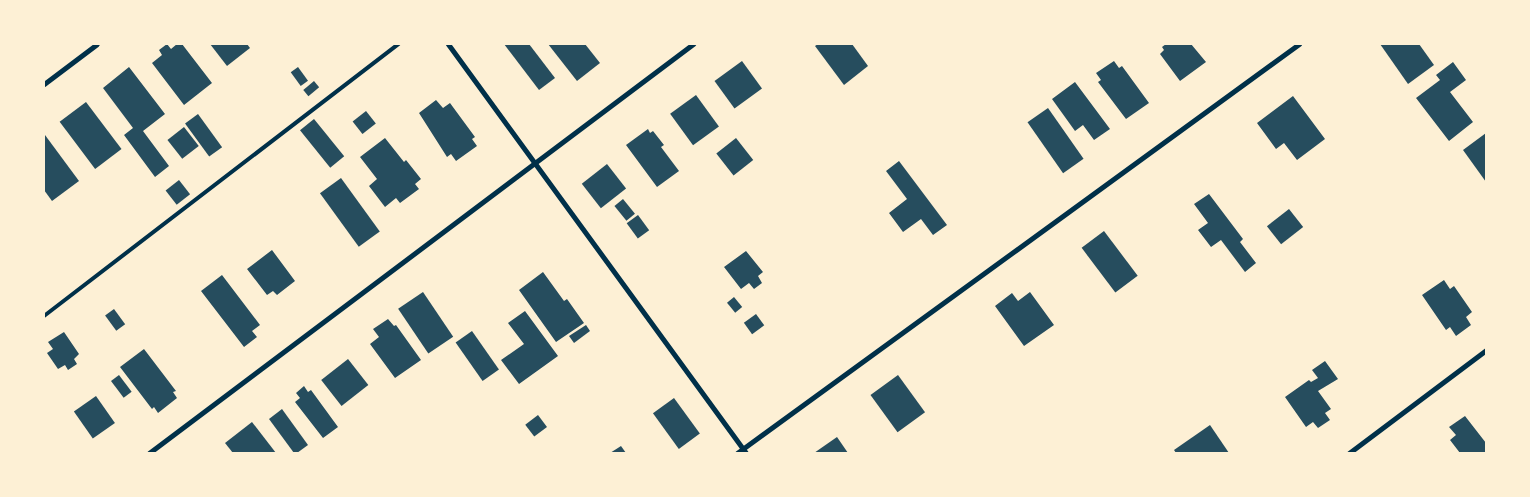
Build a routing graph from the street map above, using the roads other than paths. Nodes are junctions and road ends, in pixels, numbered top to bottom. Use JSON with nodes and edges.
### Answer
{"nodes":[{"id":1,"x":97,"y":44,"type":"edge"},
{"id":2,"x":399,"y":44,"type":"edge"},
{"id":3,"x":448,"y":44,"type":"edge"},
{"id":4,"x":693,"y":44,"type":"edge"},
{"id":5,"x":1299,"y":44,"type":"edge"},
{"id":6,"x":44,"y":84,"type":"edge"},
{"id":7,"x":534,"y":163,"type":"junction"},
{"id":8,"x":44,"y":316,"type":"edge"},
{"id":9,"x":1486,"y":350,"type":"edge"},
{"id":10,"x":744,"y":451,"type":"edge"},
{"id":11,"x":148,"y":453,"type":"edge"},
{"id":12,"x":737,"y":453,"type":"edge"},
{"id":13,"x":1349,"y":453,"type":"edge"}],
"edges":[{"from":1,"to":6,"type":"street"},
{"from":2,"to":8,"type":"lane"},
{"from":3,"to":7,"type":"street"},
{"from":4,"to":7,"type":"street"},
{"from":5,"to":10,"type":"street"},
{"from":7,"to":10,"type":"street"},
{"from":7,"to":11,"type":"street"},
{"from":9,"to":13,"type":"street"},
{"from":10,"to":12,"type":"street"}]}
